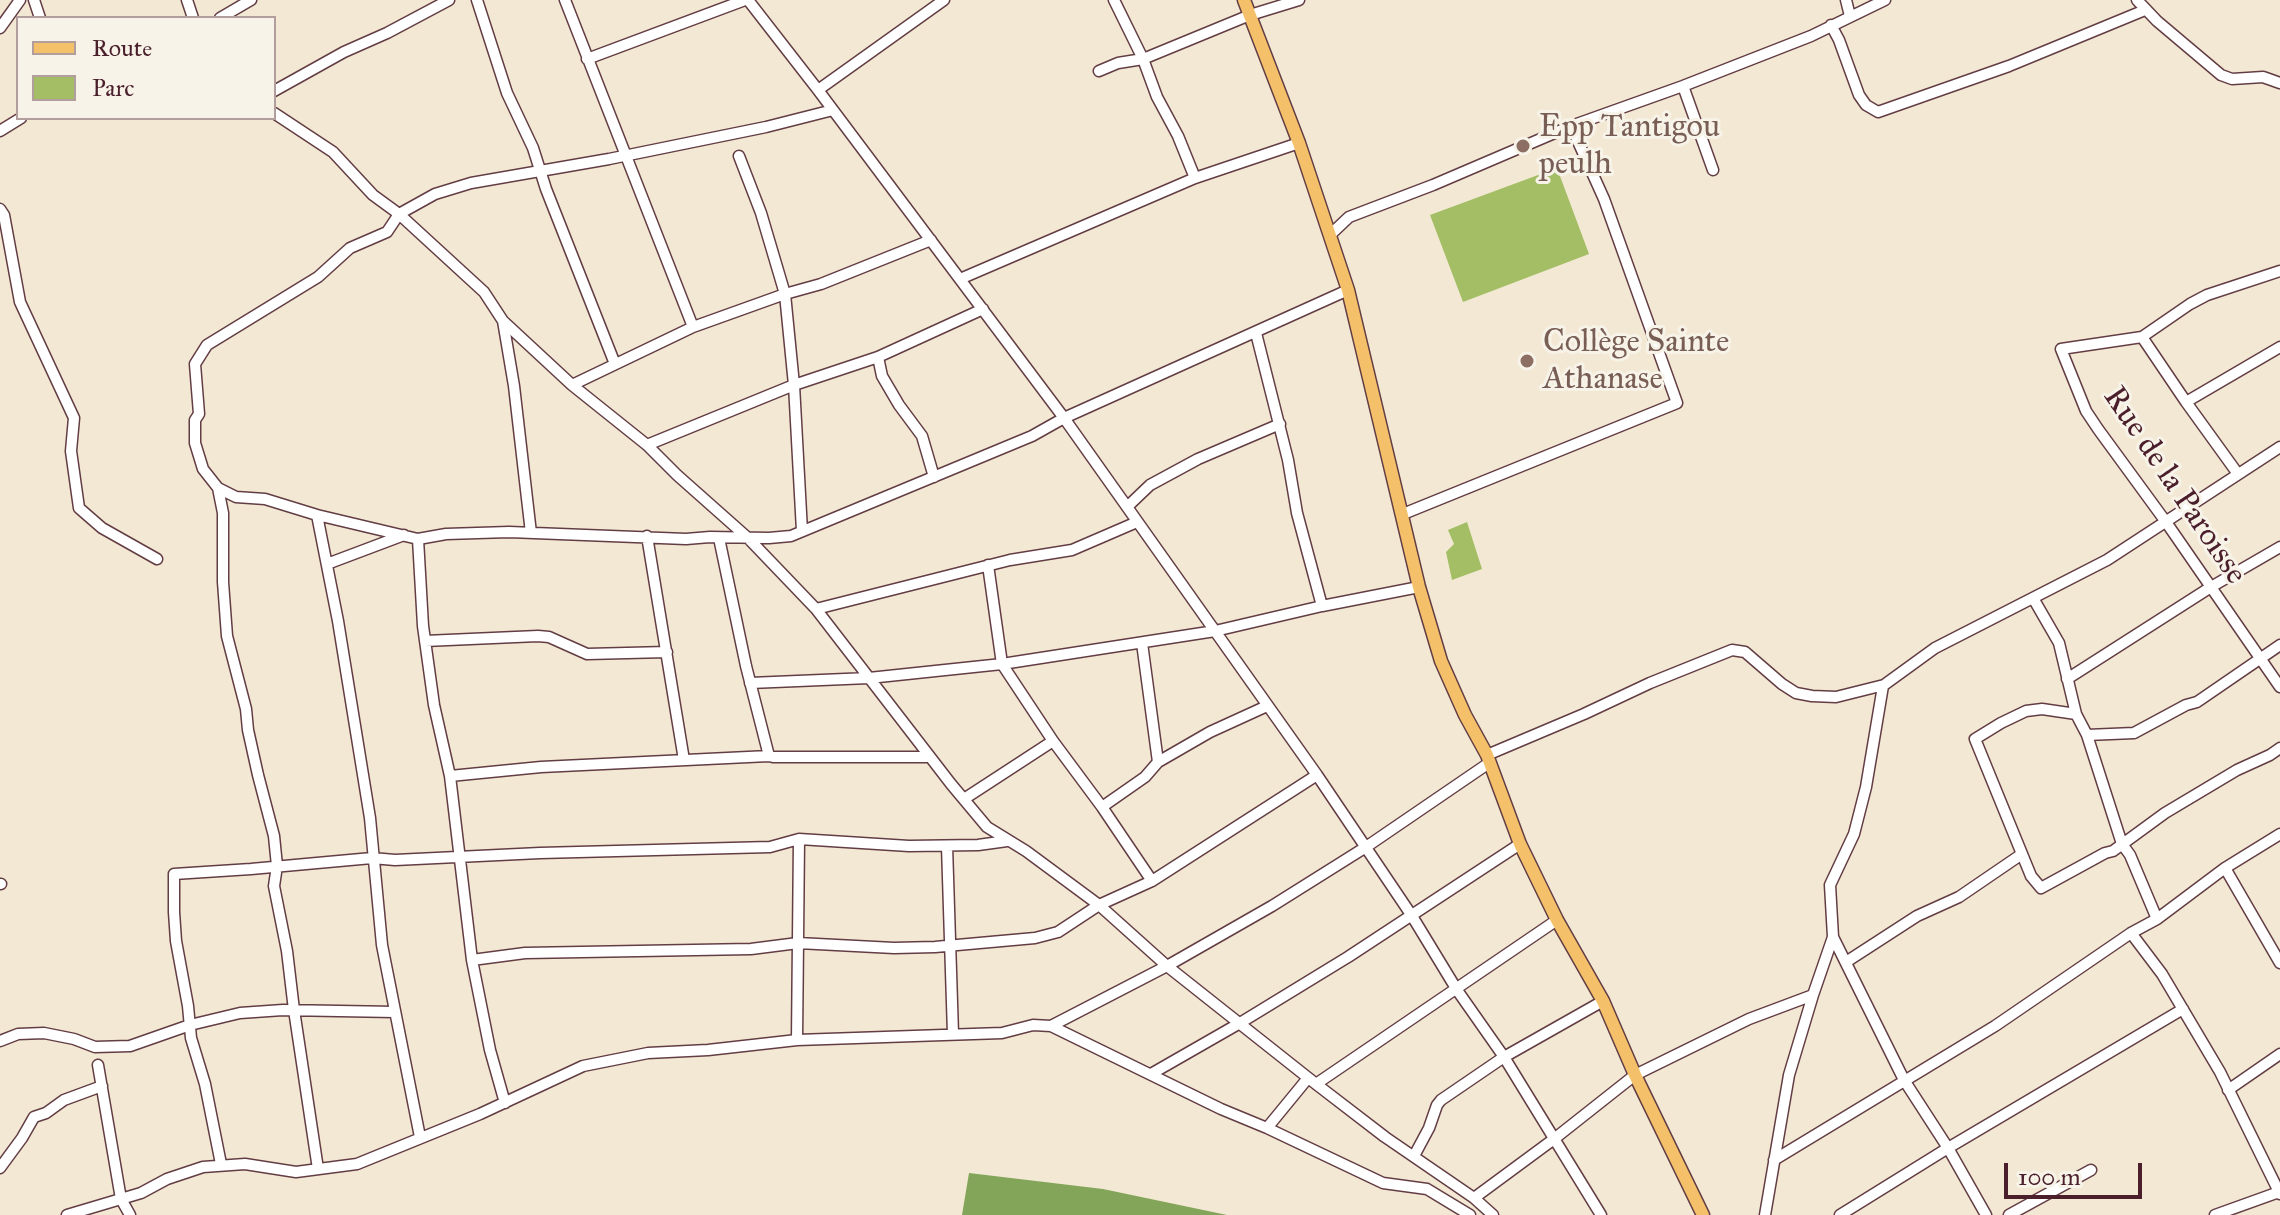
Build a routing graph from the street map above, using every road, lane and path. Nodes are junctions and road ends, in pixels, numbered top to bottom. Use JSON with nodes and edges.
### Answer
{"nodes":[{"id":1,"x":20,"y":0,"type":"edge"},
{"id":2,"x":251,"y":0,"type":"edge"},
{"id":3,"x":449,"y":0,"type":"edge"},
{"id":4,"x":477,"y":0,"type":"edge"},
{"id":5,"x":565,"y":0,"type":"edge"},
{"id":6,"x":747,"y":0,"type":"edge"},
{"id":7,"x":944,"y":0,"type":"edge"},
{"id":8,"x":1114,"y":0,"type":"edge"},
{"id":9,"x":1244,"y":0,"type":"edge"},
{"id":10,"x":1299,"y":0,"type":"edge"},
{"id":11,"x":1846,"y":0,"type":"edge"},
{"id":12,"x":1885,"y":0,"type":"edge"},
{"id":13,"x":2137,"y":0,"type":"edge"},
{"id":14,"x":2145,"y":10,"type":"junction"},
{"id":15,"x":1250,"y":15,"type":"junction"},
{"id":16,"x":223,"y":16,"type":"edge"},
{"id":17,"x":1850,"y":16,"type":"junction"},
{"id":18,"x":1831,"y":25,"type":"junction"},
{"id":19,"x":0,"y":28,"type":"edge"},
{"id":20,"x":587,"y":59,"type":"junction"},
{"id":21,"x":1143,"y":59,"type":"junction"},
{"id":22,"x":1099,"y":71,"type":"dead end"},
{"id":23,"x":2280,"y":83,"type":"edge"},
{"id":24,"x":1683,"y":86,"type":"junction"},
{"id":25,"x":276,"y":90,"type":"edge"},
{"id":26,"x":818,"y":90,"type":"junction"},
{"id":27,"x":833,"y":110,"type":"junction"},
{"id":28,"x":276,"y":114,"type":"edge"},
{"id":29,"x":19,"y":120,"type":"edge"},
{"id":30,"x":1571,"y":126,"type":"junction"},
{"id":31,"x":0,"y":131,"type":"edge"},
{"id":32,"x":1299,"y":143,"type":"junction"},
{"id":33,"x":624,"y":156,"type":"junction"},
{"id":34,"x":739,"y":156,"type":"dead end"},
{"id":35,"x":541,"y":170,"type":"junction"},
{"id":36,"x":1713,"y":170,"type":"dead end"},
{"id":37,"x":1195,"y":178,"type":"junction"},
{"id":38,"x":0,"y":209,"type":"edge"},
{"id":39,"x":399,"y":214,"type":"junction"},
{"id":40,"x":1330,"y":235,"type":"junction"},
{"id":41,"x":931,"y":240,"type":"junction"},
{"id":42,"x":2280,"y":271,"type":"edge"},
{"id":43,"x":960,"y":279,"type":"junction"},
{"id":44,"x":1348,"y":290,"type":"junction"},
{"id":45,"x":785,"y":294,"type":"junction"},
{"id":46,"x":983,"y":309,"type":"junction"},
{"id":47,"x":503,"y":321,"type":"junction"},
{"id":48,"x":693,"y":327,"type":"junction"},
{"id":49,"x":1256,"y":333,"type":"junction"},
{"id":50,"x":2142,"y":337,"type":"junction"},
{"id":51,"x":2280,"y":347,"type":"edge"},
{"id":52,"x":878,"y":357,"type":"junction"},
{"id":53,"x":615,"y":364,"type":"junction"},
{"id":54,"x":572,"y":385,"type":"junction"},
{"id":55,"x":794,"y":385,"type":"junction"},
{"id":56,"x":2186,"y":402,"type":"junction"},
{"id":57,"x":1064,"y":418,"type":"junction"},
{"id":58,"x":1280,"y":424,"type":"junction"},
{"id":59,"x":647,"y":445,"type":"junction"},
{"id":60,"x":2280,"y":447,"type":"edge"},
{"id":61,"x":2238,"y":474,"type":"junction"},
{"id":62,"x":934,"y":477,"type":"junction"},
{"id":63,"x":218,"y":488,"type":"junction"},
{"id":64,"x":236,"y":497,"type":"junction"},
{"id":65,"x":1127,"y":507,"type":"junction"},
{"id":66,"x":223,"y":513,"type":"junction"},
{"id":67,"x":1403,"y":514,"type":"junction"},
{"id":68,"x":317,"y":515,"type":"junction"},
{"id":69,"x":1137,"y":522,"type":"junction"},
{"id":70,"x":2166,"y":522,"type":"junction"},
{"id":71,"x":802,"y":531,"type":"junction"},
{"id":72,"x":531,"y":533,"type":"junction"},
{"id":73,"x":405,"y":535,"type":"junction"},
{"id":74,"x":647,"y":536,"type":"junction"},
{"id":75,"x":719,"y":538,"type":"junction"},
{"id":76,"x":748,"y":538,"type":"junction"},
{"id":77,"x":418,"y":539,"type":"junction"},
{"id":78,"x":2280,"y":547,"type":"edge"},
{"id":79,"x":157,"y":559,"type":"dead end"},
{"id":80,"x":327,"y":564,"type":"junction"},
{"id":81,"x":988,"y":565,"type":"junction"},
{"id":82,"x":1419,"y":587,"type":"junction"},
{"id":83,"x":2211,"y":587,"type":"junction"},
{"id":84,"x":2033,"y":598,"type":"junction"},
{"id":85,"x":1322,"y":606,"type":"junction"},
{"id":86,"x":816,"y":609,"type":"junction"},
{"id":87,"x":1215,"y":631,"type":"junction"},
{"id":88,"x":425,"y":641,"type":"junction"},
{"id":89,"x":1142,"y":643,"type":"junction"},
{"id":90,"x":2280,"y":645,"type":"edge"},
{"id":91,"x":667,"y":652,"type":"junction"},
{"id":92,"x":2259,"y":658,"type":"junction"},
{"id":93,"x":1002,"y":664,"type":"junction"},
{"id":94,"x":869,"y":678,"type":"junction"},
{"id":95,"x":2067,"y":679,"type":"junction"},
{"id":96,"x":750,"y":683,"type":"junction"},
{"id":97,"x":1883,"y":686,"type":"junction"},
{"id":98,"x":2280,"y":687,"type":"edge"},
{"id":99,"x":1267,"y":706,"type":"junction"},
{"id":100,"x":2076,"y":714,"type":"junction"},
{"id":101,"x":2087,"y":735,"type":"junction"},
{"id":102,"x":1053,"y":741,"type":"junction"},
{"id":103,"x":2280,"y":748,"type":"edge"},
{"id":104,"x":769,"y":756,"type":"junction"},
{"id":105,"x":930,"y":757,"type":"junction"},
{"id":106,"x":1488,"y":759,"type":"junction"},
{"id":107,"x":684,"y":760,"type":"junction"},
{"id":108,"x":1158,"y":762,"type":"junction"},
{"id":109,"x":1317,"y":775,"type":"junction"},
{"id":110,"x":450,"y":776,"type":"junction"},
{"id":111,"x":964,"y":799,"type":"junction"},
{"id":112,"x":1102,"y":807,"type":"junction"},
{"id":113,"x":2280,"y":834,"type":"edge"},
{"id":114,"x":799,"y":839,"type":"junction"},
{"id":115,"x":1007,"y":841,"type":"junction"},
{"id":116,"x":1520,"y":844,"type":"junction"},
{"id":117,"x":2122,"y":844,"type":"junction"},
{"id":118,"x":947,"y":846,"type":"junction"},
{"id":119,"x":1366,"y":847,"type":"junction"},
{"id":120,"x":2022,"y":854,"type":"junction"},
{"id":121,"x":461,"y":856,"type":"junction"},
{"id":122,"x":372,"y":858,"type":"junction"},
{"id":123,"x":277,"y":866,"type":"junction"},
{"id":124,"x":2225,"y":868,"type":"junction"},
{"id":125,"x":1152,"y":881,"type":"junction"},
{"id":126,"x":1099,"y":905,"type":"junction"},
{"id":127,"x":1412,"y":916,"type":"junction"},
{"id":128,"x":2157,"y":919,"type":"junction"},
{"id":129,"x":1557,"y":920,"type":"junction"},
{"id":130,"x":2131,"y":933,"type":"junction"},
{"id":131,"x":1833,"y":937,"type":"junction"},
{"id":132,"x":798,"y":943,"type":"junction"},
{"id":133,"x":950,"y":946,"type":"junction"},
{"id":134,"x":472,"y":960,"type":"junction"},
{"id":135,"x":1846,"y":962,"type":"junction"},
{"id":136,"x":2280,"y":963,"type":"edge"},
{"id":137,"x":1167,"y":966,"type":"junction"},
{"id":138,"x":1457,"y":990,"type":"junction"},
{"id":139,"x":1813,"y":995,"type":"junction"},
{"id":140,"x":1603,"y":1001,"type":"junction"},
{"id":141,"x":2183,"y":1009,"type":"junction"},
{"id":142,"x":294,"y":1010,"type":"junction"},
{"id":143,"x":395,"y":1012,"type":"junction"},
{"id":144,"x":1240,"y":1023,"type":"junction"},
{"id":145,"x":190,"y":1025,"type":"junction"},
{"id":146,"x":1051,"y":1026,"type":"junction"},
{"id":147,"x":953,"y":1034,"type":"junction"},
{"id":148,"x":797,"y":1040,"type":"junction"},
{"id":149,"x":0,"y":1041,"type":"edge"},
{"id":150,"x":2280,"y":1054,"type":"edge"},
{"id":151,"x":1504,"y":1057,"type":"junction"},
{"id":152,"x":98,"y":1065,"type":"dead end"},
{"id":153,"x":1151,"y":1074,"type":"junction"},
{"id":154,"x":1635,"y":1075,"type":"junction"},
{"id":155,"x":1904,"y":1080,"type":"junction"},
{"id":156,"x":1312,"y":1081,"type":"junction"},
{"id":157,"x":102,"y":1086,"type":"junction"},
{"id":158,"x":2228,"y":1090,"type":"junction"},
{"id":159,"x":505,"y":1103,"type":"junction"},
{"id":160,"x":1267,"y":1128,"type":"junction"},
{"id":161,"x":420,"y":1137,"type":"junction"},
{"id":162,"x":1554,"y":1139,"type":"junction"},
{"id":163,"x":1948,"y":1148,"type":"junction"},
{"id":164,"x":1414,"y":1156,"type":"junction"},
{"id":165,"x":1774,"y":1160,"type":"junction"},
{"id":166,"x":221,"y":1164,"type":"junction"},
{"id":167,"x":0,"y":1168,"type":"edge"},
{"id":168,"x":318,"y":1169,"type":"junction"},
{"id":169,"x":2091,"y":1170,"type":"dead end"},
{"id":170,"x":2280,"y":1193,"type":"edge"},
{"id":171,"x":1474,"y":1198,"type":"junction"},
{"id":172,"x":121,"y":1199,"type":"junction"},
{"id":173,"x":67,"y":1215,"type":"edge"},
{"id":174,"x":130,"y":1215,"type":"edge"},
{"id":175,"x":1470,"y":1215,"type":"edge"},
{"id":176,"x":1493,"y":1215,"type":"edge"},
{"id":177,"x":1601,"y":1215,"type":"edge"},
{"id":178,"x":1703,"y":1215,"type":"edge"},
{"id":179,"x":1765,"y":1215,"type":"edge"},
{"id":180,"x":1840,"y":1215,"type":"edge"},
{"id":181,"x":1986,"y":1215,"type":"edge"},
{"id":182,"x":2009,"y":1215,"type":"edge"},
{"id":183,"x":2215,"y":1215,"type":"edge"}],
"edges":[{"from":1,"to":19,"type":"street"},
{"from":2,"to":16,"type":"street"},
{"from":3,"to":25,"type":"street"},
{"from":4,"to":35,"type":"street"},
{"from":5,"to":20,"type":"street"},
{"from":6,"to":20,"type":"street"},
{"from":6,"to":26,"type":"street"},
{"from":7,"to":26,"type":"street"},
{"from":8,"to":21,"type":"street"},
{"from":9,"to":15,"type":"main road"},
{"from":10,"to":15,"type":"street"},
{"from":11,"to":17,"type":"street"},
{"from":12,"to":17,"type":"street"},
{"from":13,"to":14,"type":"street"},
{"from":14,"to":18,"type":"street"},
{"from":14,"to":23,"type":"street"},
{"from":15,"to":21,"type":"street"},
{"from":15,"to":32,"type":"main road"},
{"from":17,"to":18,"type":"street"},
{"from":18,"to":24,"type":"street"},
{"from":20,"to":33,"type":"street"},
{"from":21,"to":22,"type":"street"},
{"from":21,"to":37,"type":"street"},
{"from":24,"to":30,"type":"street"},
{"from":24,"to":36,"type":"street"},
{"from":26,"to":27,"type":"street"},
{"from":27,"to":33,"type":"street"},
{"from":27,"to":41,"type":"street"},
{"from":28,"to":39,"type":"street"},
{"from":29,"to":31,"type":"street"},
{"from":30,"to":40,"type":"street"},
{"from":30,"to":67,"type":"street"},
{"from":32,"to":37,"type":"street"},
{"from":32,"to":40,"type":"main road"},
{"from":33,"to":35,"type":"street"},
{"from":33,"to":48,"type":"street"},
{"from":34,"to":45,"type":"street"},
{"from":35,"to":39,"type":"street"},
{"from":35,"to":53,"type":"street"},
{"from":37,"to":43,"type":"street"},
{"from":38,"to":79,"type":"street"},
{"from":39,"to":47,"type":"street"},
{"from":39,"to":63,"type":"street"},
{"from":40,"to":44,"type":"main road"},
{"from":41,"to":43,"type":"street"},
{"from":41,"to":45,"type":"street"},
{"from":42,"to":50,"type":"street"},
{"from":43,"to":46,"type":"street"},
{"from":44,"to":49,"type":"street"},
{"from":44,"to":67,"type":"main road"},
{"from":45,"to":48,"type":"street"},
{"from":45,"to":55,"type":"street"},
{"from":46,"to":52,"type":"street"},
{"from":46,"to":57,"type":"street"},
{"from":47,"to":54,"type":"street"},
{"from":47,"to":72,"type":"street"},
{"from":48,"to":53,"type":"street"},
{"from":49,"to":57,"type":"street"},
{"from":49,"to":58,"type":"street"},
{"from":50,"to":56,"type":"street"},
{"from":50,"to":70,"type":"street","name":"Rue de la Paroisse"},
{"from":51,"to":56,"type":"street"},
{"from":52,"to":55,"type":"street"},
{"from":52,"to":62,"type":"street"},
{"from":53,"to":54,"type":"street"},
{"from":54,"to":59,"type":"street"},
{"from":55,"to":59,"type":"street"},
{"from":55,"to":71,"type":"street"},
{"from":56,"to":61,"type":"street"},
{"from":57,"to":62,"type":"street"},
{"from":57,"to":65,"type":"street"},
{"from":58,"to":65,"type":"street"},
{"from":58,"to":85,"type":"street"},
{"from":59,"to":76,"type":"street"},
{"from":60,"to":61,"type":"street"},
{"from":61,"to":70,"type":"street"},
{"from":62,"to":71,"type":"street"},
{"from":63,"to":64,"type":"street"},
{"from":63,"to":66,"type":"street"},
{"from":64,"to":66,"type":"street"},
{"from":64,"to":68,"type":"street"},
{"from":65,"to":69,"type":"street"},
{"from":66,"to":123,"type":"street"},
{"from":67,"to":82,"type":"main road"},
{"from":68,"to":73,"type":"street"},
{"from":68,"to":80,"type":"street"},
{"from":69,"to":81,"type":"street"},
{"from":69,"to":87,"type":"street"},
{"from":70,"to":83,"type":"street","name":"Rue de la Paroisse"},
{"from":70,"to":84,"type":"street"},
{"from":71,"to":76,"type":"street"},
{"from":72,"to":74,"type":"street"},
{"from":72,"to":77,"type":"street"},
{"from":73,"to":77,"type":"street"},
{"from":73,"to":80,"type":"street"},
{"from":74,"to":75,"type":"street"},
{"from":74,"to":91,"type":"street"},
{"from":75,"to":76,"type":"street"},
{"from":75,"to":96,"type":"street"},
{"from":76,"to":86,"type":"street"},
{"from":77,"to":88,"type":"street"},
{"from":78,"to":83,"type":"street"},
{"from":80,"to":122,"type":"street"},
{"from":81,"to":86,"type":"street"},
{"from":81,"to":93,"type":"street"},
{"from":82,"to":85,"type":"street"},
{"from":82,"to":106,"type":"main road"},
{"from":83,"to":92,"type":"street","name":"Rue de la Paroisse"},
{"from":83,"to":95,"type":"street"},
{"from":84,"to":95,"type":"street"},
{"from":84,"to":97,"type":"street"},
{"from":85,"to":87,"type":"street"},
{"from":86,"to":94,"type":"street"},
{"from":87,"to":89,"type":"street"},
{"from":87,"to":99,"type":"street"},
{"from":88,"to":91,"type":"street"},
{"from":88,"to":110,"type":"street"},
{"from":89,"to":93,"type":"street"},
{"from":89,"to":108,"type":"street"},
{"from":90,"to":92,"type":"street"},
{"from":91,"to":107,"type":"street"},
{"from":92,"to":98,"type":"street","name":"Rue de la Paroisse"},
{"from":92,"to":101,"type":"street"},
{"from":93,"to":94,"type":"street"},
{"from":93,"to":102,"type":"street"},
{"from":94,"to":96,"type":"street"},
{"from":94,"to":105,"type":"street"},
{"from":95,"to":100,"type":"street"},
{"from":96,"to":104,"type":"street"},
{"from":97,"to":106,"type":"street"},
{"from":97,"to":131,"type":"street"},
{"from":99,"to":108,"type":"street"},
{"from":99,"to":109,"type":"street"},
{"from":100,"to":101,"type":"street"},
{"from":100,"to":120,"type":"street"},
{"from":101,"to":117,"type":"street"},
{"from":102,"to":111,"type":"street"},
{"from":102,"to":112,"type":"street"},
{"from":103,"to":117,"type":"street"},
{"from":104,"to":105,"type":"street"},
{"from":104,"to":107,"type":"street"},
{"from":105,"to":111,"type":"street"},
{"from":106,"to":116,"type":"main road"},
{"from":106,"to":119,"type":"street"},
{"from":107,"to":110,"type":"street"},
{"from":108,"to":112,"type":"street"},
{"from":109,"to":119,"type":"street"},
{"from":109,"to":125,"type":"street"},
{"from":110,"to":121,"type":"street"},
{"from":111,"to":115,"type":"street"},
{"from":112,"to":125,"type":"street"},
{"from":113,"to":124,"type":"street"},
{"from":114,"to":118,"type":"street"},
{"from":114,"to":121,"type":"street"},
{"from":114,"to":132,"type":"street"},
{"from":115,"to":118,"type":"street"},
{"from":115,"to":126,"type":"street"},
{"from":116,"to":127,"type":"street"},
{"from":116,"to":129,"type":"main road"},
{"from":117,"to":120,"type":"street"},
{"from":117,"to":128,"type":"street"},
{"from":118,"to":133,"type":"street"},
{"from":119,"to":127,"type":"street"},
{"from":119,"to":137,"type":"street"},
{"from":120,"to":135,"type":"street"},
{"from":121,"to":122,"type":"street"},
{"from":121,"to":134,"type":"street"},
{"from":122,"to":123,"type":"street"},
{"from":122,"to":143,"type":"street"},
{"from":123,"to":142,"type":"street"},
{"from":123,"to":145,"type":"street"},
{"from":124,"to":128,"type":"street"},
{"from":124,"to":136,"type":"street"},
{"from":125,"to":126,"type":"street"},
{"from":126,"to":133,"type":"street"},
{"from":126,"to":137,"type":"street"},
{"from":127,"to":138,"type":"street"},
{"from":127,"to":144,"type":"street"},
{"from":128,"to":130,"type":"street"},
{"from":129,"to":138,"type":"street"},
{"from":129,"to":140,"type":"main road"},
{"from":130,"to":141,"type":"street"},
{"from":130,"to":155,"type":"street"},
{"from":131,"to":135,"type":"street"},
{"from":131,"to":139,"type":"street"},
{"from":132,"to":133,"type":"street"},
{"from":132,"to":134,"type":"street"},
{"from":132,"to":148,"type":"street"},
{"from":133,"to":147,"type":"street"},
{"from":134,"to":159,"type":"street"},
{"from":135,"to":155,"type":"street"},
{"from":137,"to":144,"type":"street"},
{"from":137,"to":146,"type":"street"},
{"from":138,"to":151,"type":"street"},
{"from":138,"to":156,"type":"street"},
{"from":139,"to":154,"type":"street"},
{"from":139,"to":165,"type":"street"},
{"from":140,"to":151,"type":"street"},
{"from":140,"to":154,"type":"main road"},
{"from":141,"to":158,"type":"street"},
{"from":141,"to":163,"type":"street"},
{"from":142,"to":143,"type":"street"},
{"from":142,"to":145,"type":"street"},
{"from":142,"to":168,"type":"street"},
{"from":143,"to":161,"type":"street"},
{"from":144,"to":153,"type":"street"},
{"from":144,"to":156,"type":"street"},
{"from":145,"to":149,"type":"street"},
{"from":145,"to":166,"type":"street"},
{"from":146,"to":147,"type":"street"},
{"from":146,"to":153,"type":"street"},
{"from":147,"to":148,"type":"street"},
{"from":148,"to":159,"type":"street"},
{"from":150,"to":158,"type":"street"},
{"from":151,"to":162,"type":"street"},
{"from":151,"to":164,"type":"street"},
{"from":152,"to":157,"type":"street"},
{"from":153,"to":160,"type":"street"},
{"from":154,"to":162,"type":"street"},
{"from":154,"to":178,"type":"main road"},
{"from":155,"to":163,"type":"street"},
{"from":155,"to":165,"type":"street"},
{"from":156,"to":160,"type":"street"},
{"from":156,"to":164,"type":"street"},
{"from":157,"to":167,"type":"street"},
{"from":157,"to":172,"type":"street"},
{"from":158,"to":170,"type":"street"},
{"from":159,"to":161,"type":"street"},
{"from":160,"to":175,"type":"street"},
{"from":161,"to":168,"type":"street"},
{"from":162,"to":171,"type":"street"},
{"from":162,"to":177,"type":"street"},
{"from":163,"to":180,"type":"street"},
{"from":163,"to":181,"type":"street"},
{"from":164,"to":171,"type":"street"},
{"from":165,"to":179,"type":"street"},
{"from":166,"to":168,"type":"street"},
{"from":166,"to":172,"type":"street"},
{"from":169,"to":182,"type":"street"},
{"from":170,"to":183,"type":"street"},
{"from":171,"to":176,"type":"street"},
{"from":172,"to":173,"type":"street"},
{"from":172,"to":174,"type":"street"}]}
